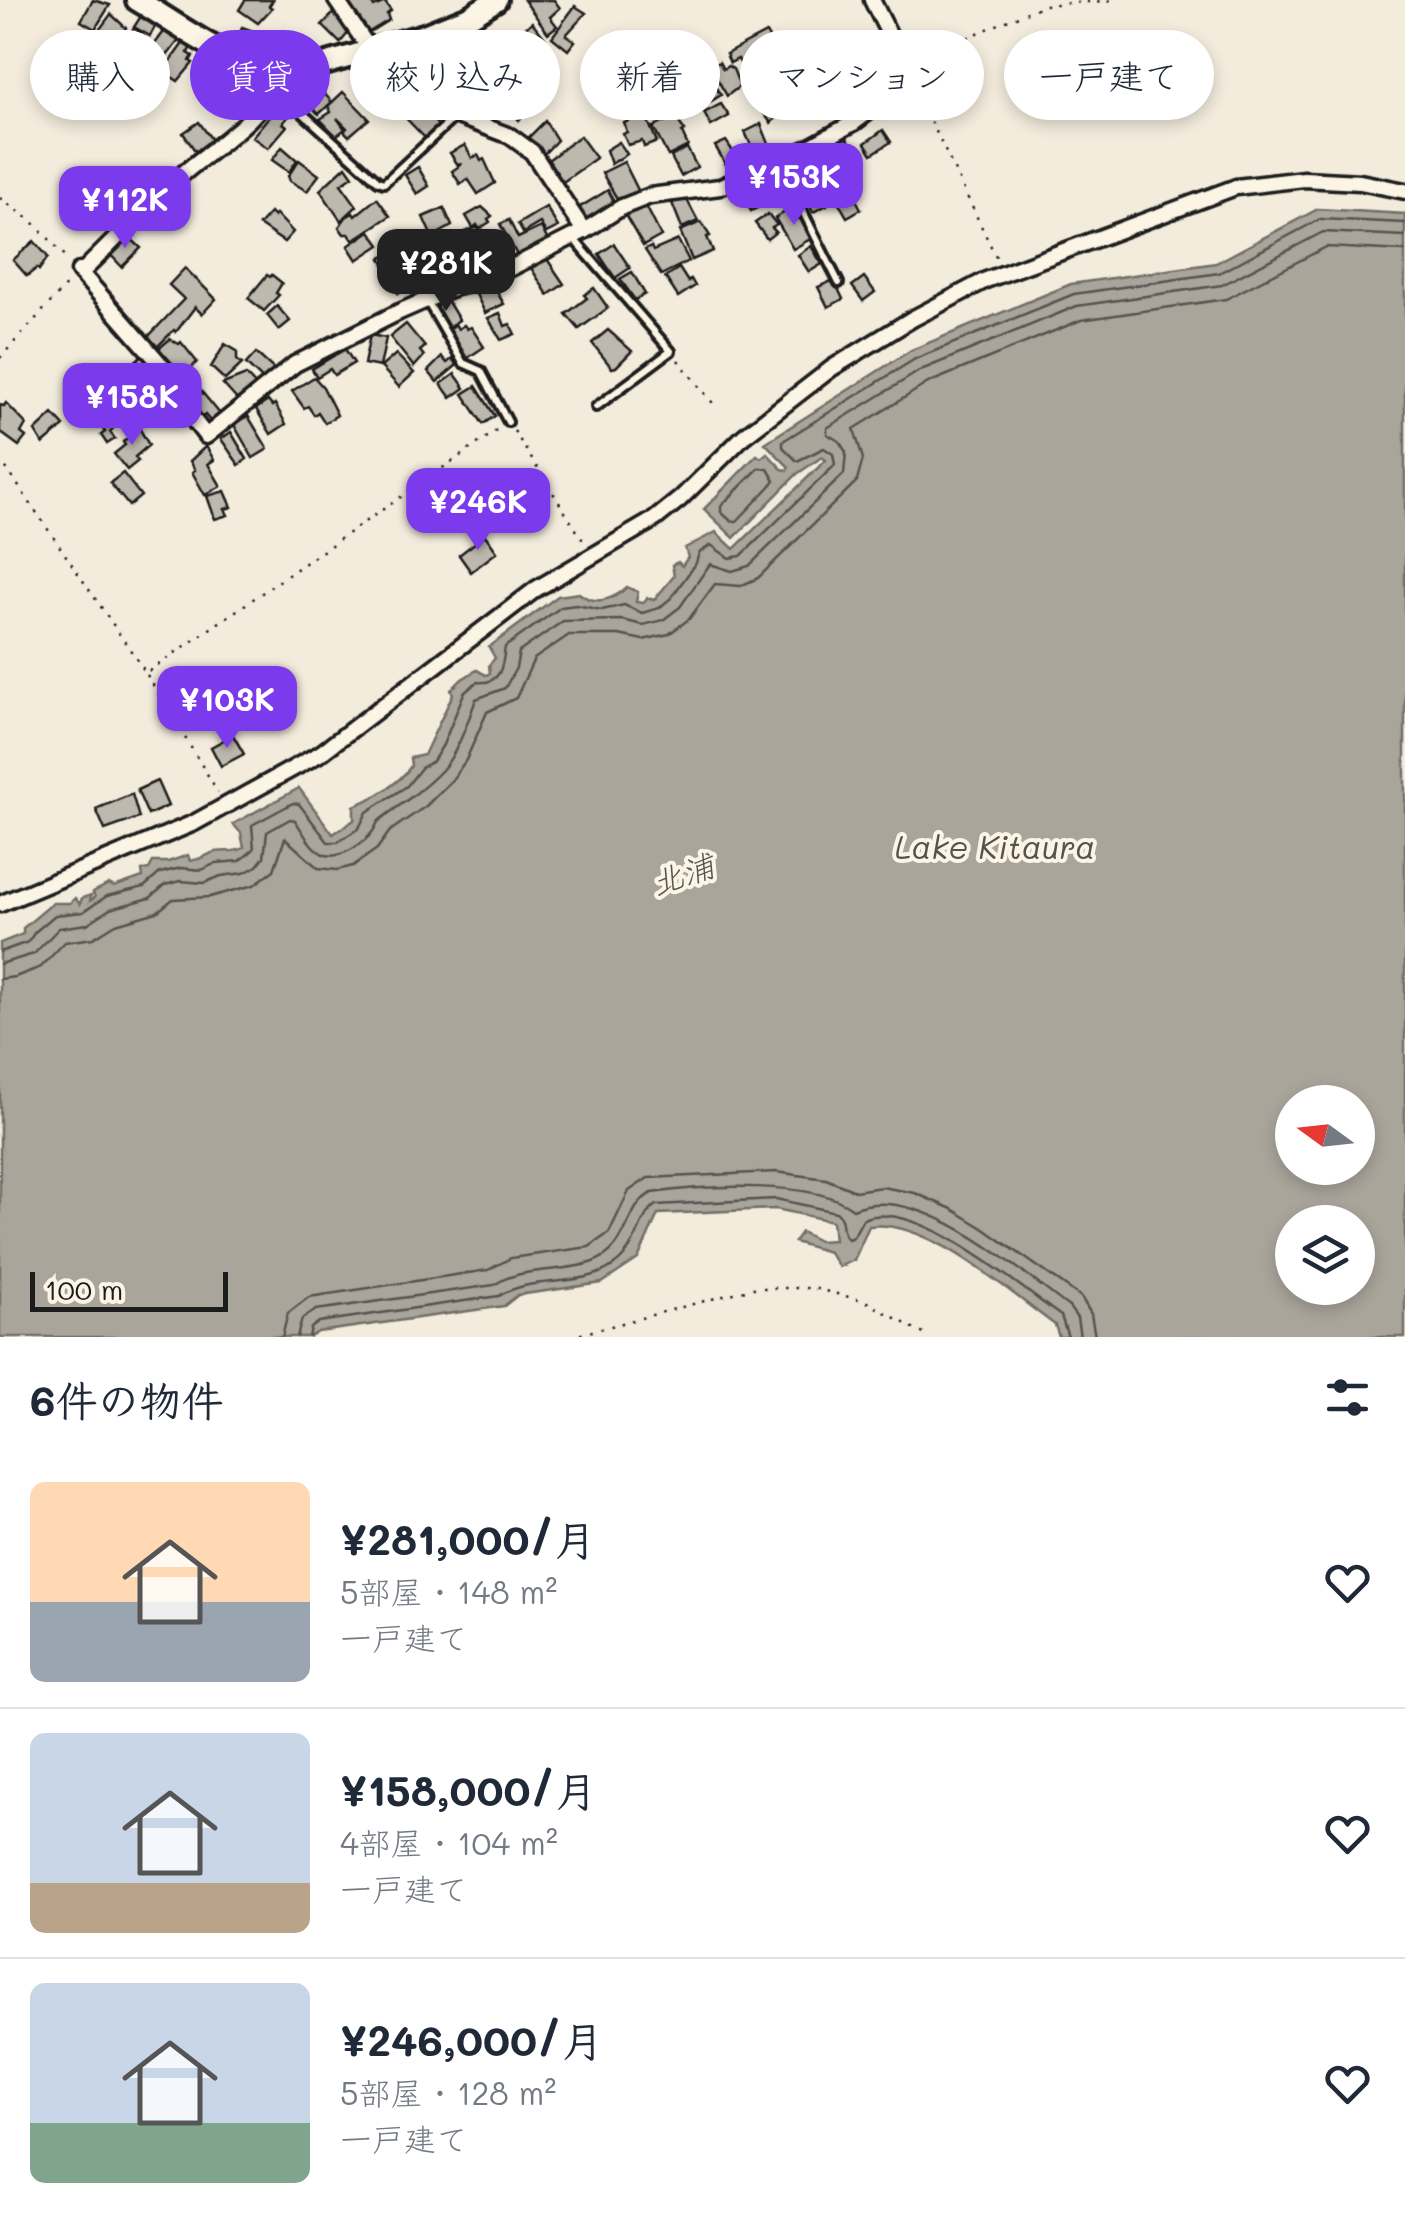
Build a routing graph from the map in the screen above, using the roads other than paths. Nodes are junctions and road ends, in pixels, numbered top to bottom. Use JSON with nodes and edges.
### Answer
{"nodes":[{"id":1,"x":137,"y":0,"type":"edge"},
{"id":2,"x":336,"y":0,"type":"edge"},
{"id":3,"x":496,"y":0,"type":"edge"},
{"id":4,"x":872,"y":0,"type":"edge"},
{"id":5,"x":356,"y":30,"type":"edge"},
{"id":6,"x":437,"y":30,"type":"edge"},
{"id":7,"x":190,"y":32,"type":"edge"},
{"id":8,"x":247,"y":120,"type":"edge"},
{"id":9,"x":316,"y":120,"type":"edge"},
{"id":10,"x":452,"y":120,"type":"edge"},
{"id":11,"x":470,"y":120,"type":"edge"},
{"id":12,"x":777,"y":160,"type":"junction"},
{"id":13,"x":1405,"y":192,"type":"edge"},
{"id":14,"x":578,"y":234,"type":"junction"},
{"id":15,"x":839,"y":283,"type":"dead end"},
{"id":16,"x":426,"y":300,"type":"junction"},
{"id":17,"x":596,"y":406,"type":"dead end"},
{"id":18,"x":508,"y":422,"type":"road end"},
{"id":19,"x":0,"y":904,"type":"edge"}],
"edges":[{"from":1,"to":7,"type":"main road"},
{"from":2,"to":5,"type":"street"},
{"from":3,"to":6,"type":"main road"},
{"from":4,"to":12,"type":"street"},
{"from":8,"to":16,"type":"street"},
{"from":9,"to":10,"type":"lane"},
{"from":11,"to":14,"type":"street"},
{"from":12,"to":14,"type":"street"},
{"from":12,"to":15,"type":"lane"},
{"from":13,"to":19,"type":"street"},
{"from":14,"to":16,"type":"street"},
{"from":14,"to":17,"type":"lane"},
{"from":16,"to":18,"type":"lane"}]}
